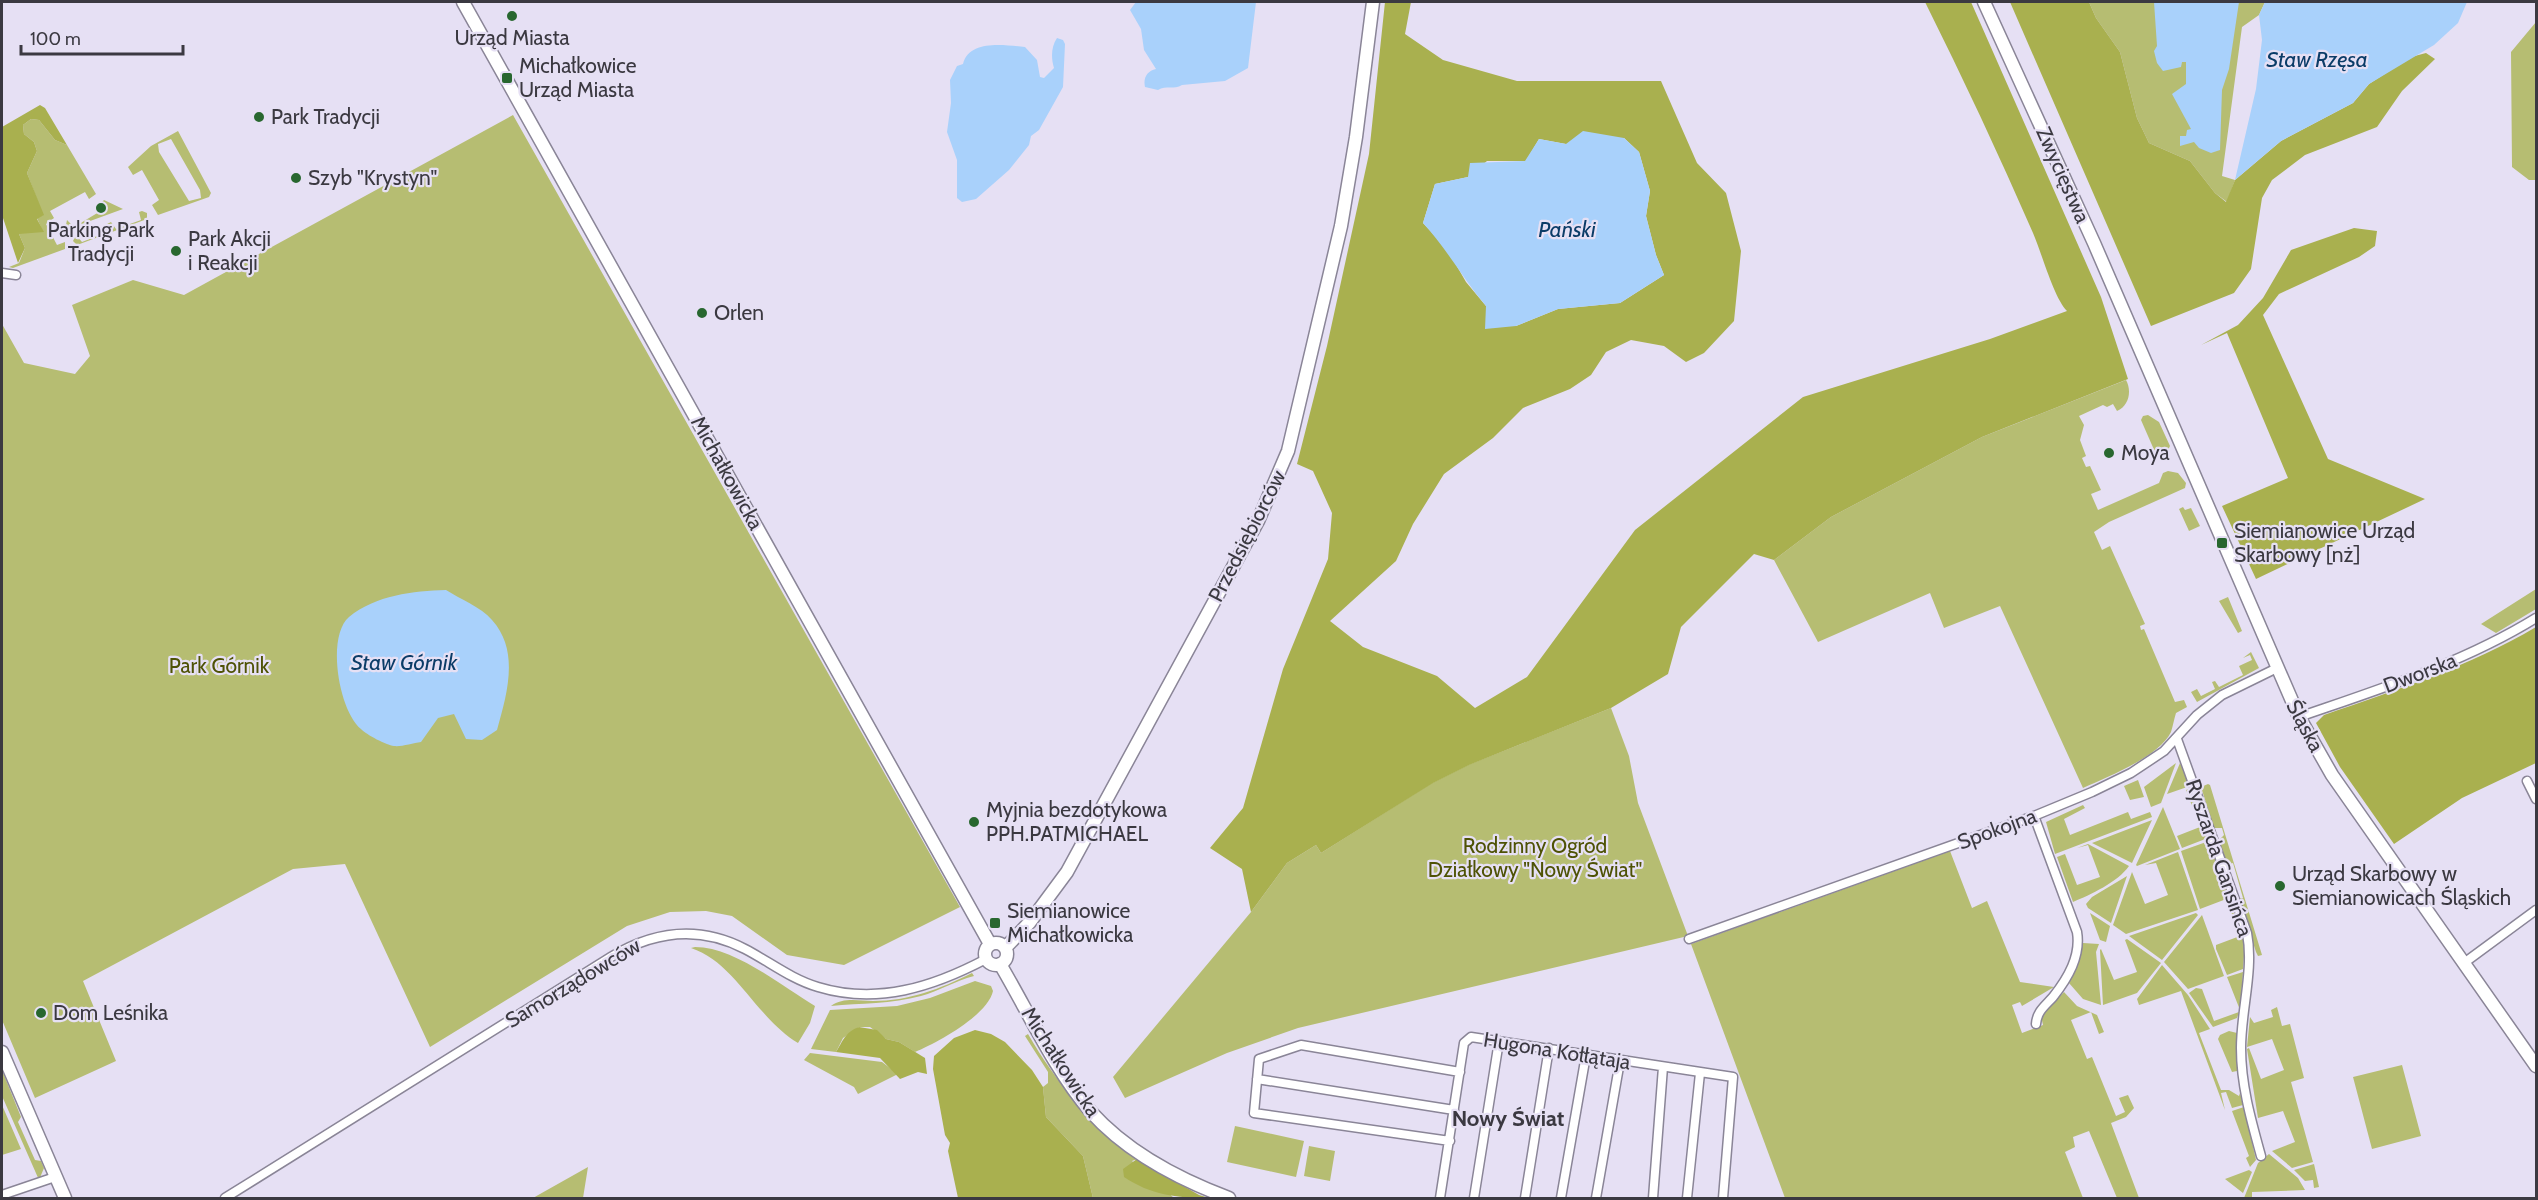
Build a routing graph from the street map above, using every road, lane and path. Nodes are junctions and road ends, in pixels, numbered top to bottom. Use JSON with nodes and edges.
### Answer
{"nodes":[{"id":1,"x":464,"y":2,"type":"edge"},
{"id":2,"x":1373,"y":2,"type":"edge"},
{"id":3,"x":1984,"y":2,"type":"edge"},
{"id":4,"x":2,"y":273,"type":"edge"},
{"id":5,"x":16,"y":275,"type":"dead end"},
{"id":6,"x":2139,"y":349,"type":"joint"},
{"id":7,"x":2536,"y":618,"type":"edge"},
{"id":8,"x":2277,"y":668,"type":"junction"},
{"id":9,"x":2299,"y":717,"type":"junction"},
{"id":10,"x":2177,"y":739,"type":"junction"},
{"id":11,"x":2527,"y":781,"type":"dead end"},
{"id":12,"x":2536,"y":799,"type":"edge"},
{"id":13,"x":2034,"y":816,"type":"junction"},
{"id":14,"x":2536,"y":910,"type":"edge"},
{"id":15,"x":1689,"y":939,"type":"dead end"},
{"id":16,"x":990,"y":944,"type":"junction"},
{"id":17,"x":1005,"y":948,"type":"junction"},
{"id":18,"x":986,"y":959,"type":"junction"},
{"id":19,"x":2464,"y":963,"type":"junction"},
{"id":20,"x":1000,"y":964,"type":"junction"},
{"id":21,"x":2036,"y":1024,"type":"dead end"},
{"id":22,"x":1499,"y":1041,"type":"junction"},
{"id":23,"x":1549,"y":1048,"type":"junction"},
{"id":24,"x":2,"y":1052,"type":"edge"},
{"id":25,"x":1586,"y":1055,"type":"junction"},
{"id":26,"x":1620,"y":1060,"type":"junction"},
{"id":27,"x":2536,"y":1066,"type":"edge"},
{"id":28,"x":1662,"y":1067,"type":"junction"},
{"id":29,"x":1460,"y":1072,"type":"junction"},
{"id":30,"x":1700,"y":1073,"type":"junction"},
{"id":31,"x":1257,"y":1079,"type":"junction"},
{"id":32,"x":1454,"y":1110,"type":"junction"},
{"id":33,"x":1450,"y":1141,"type":"junction"},
{"id":34,"x":2261,"y":1156,"type":"dead end"},
{"id":35,"x":56,"y":1177,"type":"junction"},
{"id":36,"x":2,"y":1195,"type":"edge"},
{"id":37,"x":65,"y":1198,"type":"edge"},
{"id":38,"x":225,"y":1198,"type":"edge"},
{"id":39,"x":1229,"y":1198,"type":"edge"},
{"id":40,"x":1440,"y":1198,"type":"edge"},
{"id":41,"x":1474,"y":1198,"type":"edge"},
{"id":42,"x":1525,"y":1198,"type":"edge"},
{"id":43,"x":1562,"y":1198,"type":"edge"},
{"id":44,"x":1596,"y":1198,"type":"edge"},
{"id":45,"x":1653,"y":1198,"type":"edge"},
{"id":46,"x":1687,"y":1198,"type":"edge"},
{"id":47,"x":1723,"y":1198,"type":"edge"}],
"edges":[{"from":1,"to":16,"type":"street","name":"Michałkowicka"},
{"from":2,"to":17,"type":"street","name":"Przedsiębiorców"},
{"from":3,"to":6,"type":"street","name":"Zwycięstwa"},
{"from":4,"to":5,"type":"street"},
{"from":6,"to":8,"type":"street","name":"Śląska"},
{"from":7,"to":9,"type":"street","name":"Dworska"},
{"from":8,"to":9,"type":"street","name":"Śląska"},
{"from":8,"to":10,"type":"street","name":"Spokojna"},
{"from":9,"to":19,"type":"street","name":"Śląska"},
{"from":10,"to":13,"type":"street","name":"Spokojna"},
{"from":10,"to":34,"type":"street","name":"Ryszarda Gansińca"},
{"from":11,"to":12,"type":"street"},
{"from":13,"to":15,"type":"street","name":"Spokojna"},
{"from":13,"to":21,"type":"street"},
{"from":14,"to":19,"type":"street"},
{"from":16,"to":17,"type":"street"},
{"from":16,"to":18,"type":"street"},
{"from":17,"to":20,"type":"street"},
{"from":18,"to":20,"type":"street"},
{"from":18,"to":38,"type":"street","name":"Samorządowców"},
{"from":19,"to":27,"type":"street","name":"Śląska"},
{"from":20,"to":39,"type":"street","name":"Michałkowicka"},
{"from":22,"to":23,"type":"street","name":"Hugona Kołłątaja"},
{"from":22,"to":29,"type":"street","name":"Hugona Kołłątaja"},
{"from":22,"to":41,"type":"street"},
{"from":23,"to":25,"type":"street","name":"Hugona Kołłątaja"},
{"from":23,"to":42,"type":"street"},
{"from":24,"to":35,"type":"street"},
{"from":25,"to":26,"type":"street","name":"Hugona Kołłątaja"},
{"from":25,"to":43,"type":"street"},
{"from":26,"to":28,"type":"street","name":"Hugona Kołłątaja"},
{"from":26,"to":44,"type":"street"},
{"from":28,"to":30,"type":"street","name":"Hugona Kołłątaja"},
{"from":28,"to":45,"type":"street"},
{"from":29,"to":31,"type":"street"},
{"from":29,"to":32,"type":"street","name":"Hugona Kołłątaja"},
{"from":30,"to":46,"type":"street"},
{"from":30,"to":47,"type":"street","name":"Hugona Kołłątaja"},
{"from":31,"to":32,"type":"street"},
{"from":31,"to":33,"type":"street"},
{"from":32,"to":33,"type":"street","name":"Hugona Kołłątaja"},
{"from":33,"to":40,"type":"street","name":"Hugona Kołłątaja"},
{"from":35,"to":36,"type":"street"},
{"from":35,"to":37,"type":"street"}]}
